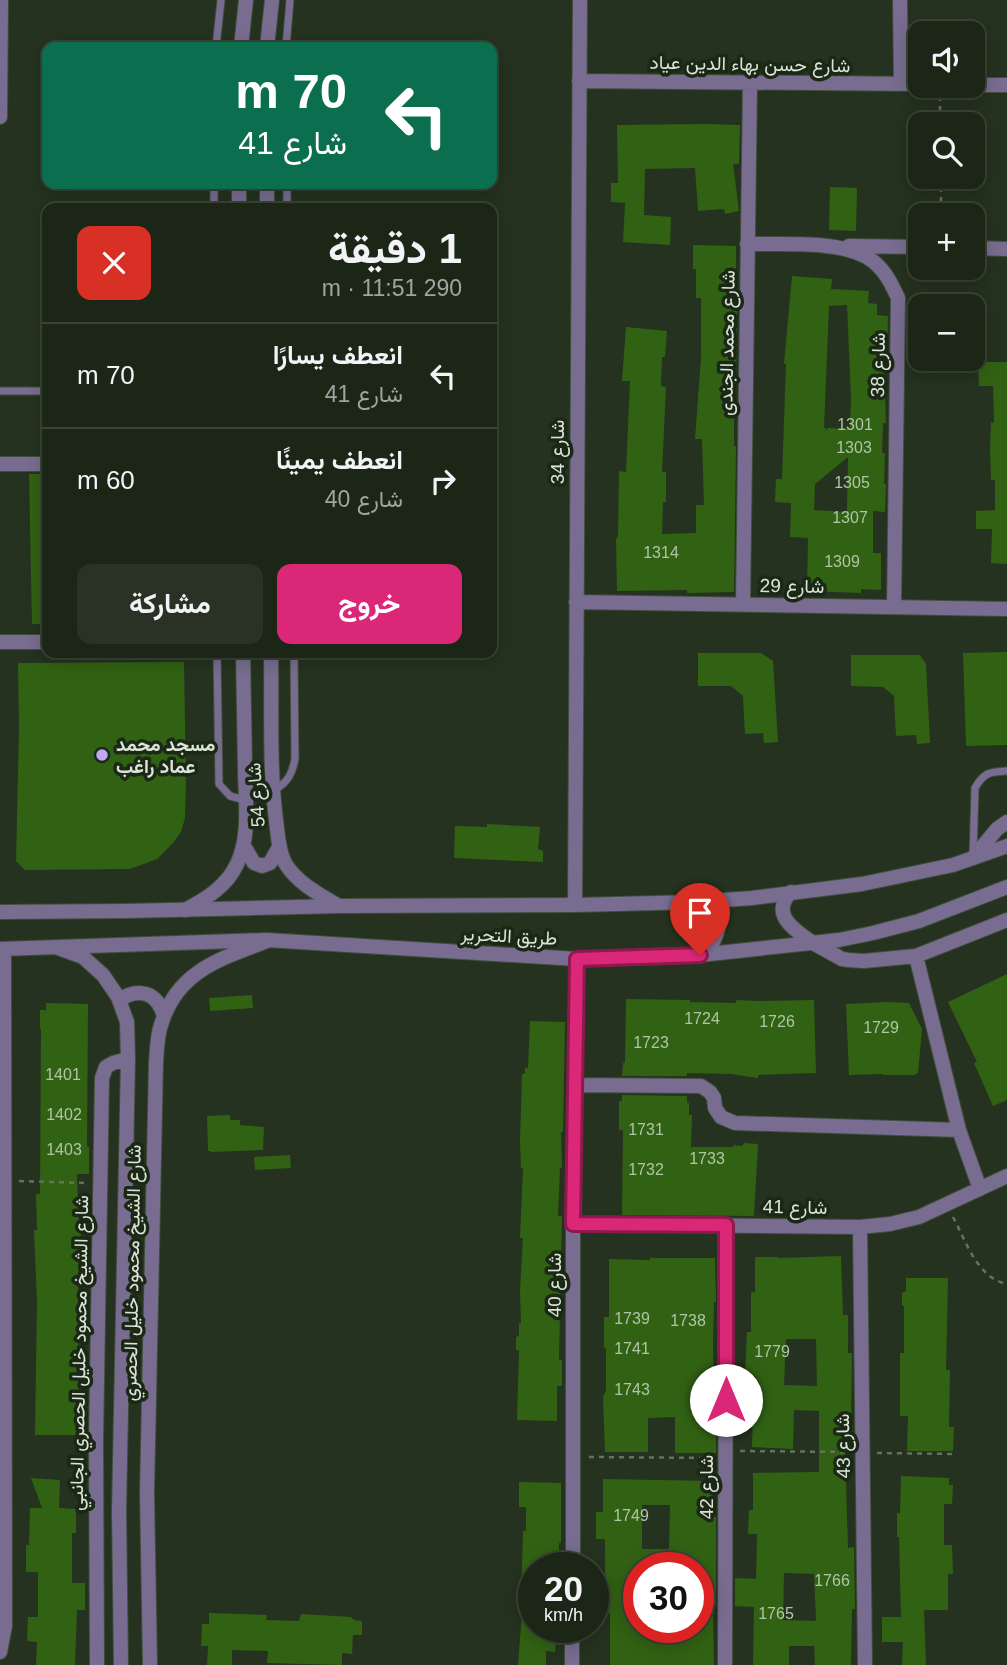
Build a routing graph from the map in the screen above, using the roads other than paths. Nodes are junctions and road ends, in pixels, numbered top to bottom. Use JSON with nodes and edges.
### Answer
{"nodes":[{"id":1,"x":1,"y":0,"type":"edge"},
{"id":2,"x":221,"y":0,"type":"edge"},
{"id":3,"x":246,"y":0,"type":"edge"},
{"id":4,"x":272,"y":0,"type":"edge"},
{"id":5,"x":290,"y":0,"type":"edge"},
{"id":6,"x":580,"y":0,"type":"edge"},
{"id":7,"x":900,"y":0,"type":"edge"},
{"id":8,"x":0,"y":7,"type":"edge"},
{"id":9,"x":217,"y":42,"type":"edge"},
{"id":10,"x":242,"y":42,"type":"edge"},
{"id":11,"x":268,"y":42,"type":"edge"},
{"id":12,"x":286,"y":42,"type":"edge"},
{"id":13,"x":579,"y":81,"type":"junction"},
{"id":14,"x":750,"y":83,"type":"junction"},
{"id":15,"x":901,"y":84,"type":"junction"},
{"id":16,"x":908,"y":84,"type":"edge"},
{"id":17,"x":985,"y":85,"type":"edge"},
{"id":18,"x":1007,"y":85,"type":"edge"},
{"id":19,"x":0,"y":117,"type":"edge"},
{"id":20,"x":747,"y":244,"type":"junction"},
{"id":21,"x":833,"y":246,"type":"junction"},
{"id":22,"x":908,"y":247,"type":"edge"},
{"id":23,"x":985,"y":248,"type":"edge"},
{"id":24,"x":1007,"y":249,"type":"edge"},
{"id":25,"x":0,"y":391,"type":"edge"},
{"id":26,"x":42,"y":391,"type":"edge"},
{"id":27,"x":0,"y":464,"type":"edge"},
{"id":28,"x":42,"y":464,"type":"edge"},
{"id":29,"x":576,"y":602,"type":"junction"},
{"id":30,"x":743,"y":604,"type":"junction"},
{"id":31,"x":894,"y":607,"type":"junction"},
{"id":32,"x":1007,"y":609,"type":"edge"},
{"id":33,"x":0,"y":642,"type":"edge"},
{"id":34,"x":42,"y":642,"type":"edge"},
{"id":35,"x":217,"y":658,"type":"edge"},
{"id":36,"x":243,"y":658,"type":"edge"},
{"id":37,"x":271,"y":658,"type":"edge"},
{"id":38,"x":294,"y":658,"type":"edge"},
{"id":39,"x":1007,"y":771,"type":"edge"},
{"id":40,"x":272,"y":792,"type":"junction"},
{"id":41,"x":246,"y":800,"type":"junction"},
{"id":42,"x":1007,"y":822,"type":"edge"},
{"id":43,"x":244,"y":846,"type":"junction"},
{"id":44,"x":1007,"y":846,"type":"edge"},
{"id":45,"x":279,"y":847,"type":"junction"},
{"id":46,"x":973,"y":858,"type":"junction"},
{"id":47,"x":1007,"y":887,"type":"edge"},
{"id":48,"x":791,"y":892,"type":"junction"},
{"id":49,"x":709,"y":901,"type":"junction"},
{"id":50,"x":575,"y":905,"type":"junction"},
{"id":51,"x":339,"y":906,"type":"junction"},
{"id":52,"x":185,"y":910,"type":"junction"},
{"id":53,"x":0,"y":912,"type":"edge"},
{"id":54,"x":1007,"y":920,"type":"edge"},
{"id":55,"x":267,"y":940,"type":"junction"},
{"id":56,"x":813,"y":943,"type":"junction"},
{"id":57,"x":58,"y":948,"type":"junction"},
{"id":58,"x":2,"y":949,"type":"edge"},
{"id":59,"x":706,"y":954,"type":"junction"},
{"id":60,"x":916,"y":956,"type":"junction"},
{"id":61,"x":577,"y":959,"type":"junction"},
{"id":62,"x":119,"y":1000,"type":"junction"},
{"id":63,"x":164,"y":1016,"type":"junction"},
{"id":64,"x":128,"y":1059,"type":"junction"},
{"id":65,"x":575,"y":1085,"type":"junction"},
{"id":66,"x":959,"y":1130,"type":"junction"},
{"id":67,"x":1007,"y":1176,"type":"edge"},
{"id":68,"x":980,"y":1189,"type":"junction"},
{"id":69,"x":573,"y":1224,"type":"junction"},
{"id":70,"x":726,"y":1225,"type":"junction"},
{"id":71,"x":860,"y":1227,"type":"junction"},
{"id":72,"x":2,"y":1230,"type":"edge"},
{"id":73,"x":573,"y":1552,"type":"edge"},
{"id":74,"x":572,"y":1643,"type":"edge"},
{"id":75,"x":0,"y":1652,"type":"edge"},
{"id":76,"x":97,"y":1665,"type":"edge"},
{"id":77,"x":121,"y":1665,"type":"edge"},
{"id":78,"x":150,"y":1665,"type":"edge"},
{"id":79,"x":572,"y":1665,"type":"edge"},
{"id":80,"x":725,"y":1665,"type":"edge"},
{"id":81,"x":865,"y":1665,"type":"edge"}],
"edges":[{"from":1,"to":8,"type":"street"},
{"from":2,"to":9,"type":"lane"},
{"from":3,"to":10,"type":"street"},
{"from":4,"to":11,"type":"street"},
{"from":5,"to":12,"type":"lane"},
{"from":6,"to":13,"type":"street","name":"شارع 34"},
{"from":7,"to":15,"type":"street"},
{"from":8,"to":19,"type":"street"},
{"from":13,"to":14,"type":"street","name":"شارع حسن بهاء الدين عياد"},
{"from":13,"to":29,"type":"street","name":"شارع 34"},
{"from":14,"to":15,"type":"street","name":"شارع حسن بهاء الدين عياد"},
{"from":14,"to":20,"type":"street","name":"شارع محمد الجندى"},
{"from":15,"to":16,"type":"street","name":"شارع حسن بهاء الدين عياد"},
{"from":17,"to":18,"type":"street"},
{"from":20,"to":21,"type":"street","name":"شارع 38"},
{"from":20,"to":30,"type":"street","name":"شارع محمد الجندى"},
{"from":21,"to":22,"type":"street"},
{"from":21,"to":31,"type":"street","name":"شارع 38"},
{"from":23,"to":24,"type":"street"},
{"from":25,"to":26,"type":"lane"},
{"from":27,"to":28,"type":"street"},
{"from":29,"to":30,"type":"street","name":"شارع 29"},
{"from":29,"to":50,"type":"street","name":"شارع 34"},
{"from":30,"to":31,"type":"street","name":"شارع 29"},
{"from":31,"to":32,"type":"street","name":"شارع 29"},
{"from":33,"to":34,"type":"street"},
{"from":35,"to":41,"type":"lane"},
{"from":36,"to":41,"type":"street","name":"شارع 54"},
{"from":37,"to":40,"type":"street","name":"شارع 54"},
{"from":38,"to":40,"type":"lane"},
{"from":39,"to":46,"type":"lane"},
{"from":40,"to":45,"type":"street","name":"شارع 54"},
{"from":41,"to":43,"type":"street","name":"شارع 54"},
{"from":42,"to":46,"type":"street"},
{"from":43,"to":45,"type":"street"},
{"from":43,"to":52,"type":"street","name":"شارع 54"},
{"from":44,"to":46,"type":"street","name":"طريق التحرير"},
{"from":45,"to":51,"type":"street","name":"شارع 54"},
{"from":46,"to":48,"type":"street","name":"طريق التحرير"},
{"from":47,"to":56,"type":"street","name":"طريق التحرير"},
{"from":48,"to":49,"type":"street","name":"طريق التحرير"},
{"from":48,"to":56,"type":"street"},
{"from":49,"to":50,"type":"street","name":"طريق التحرير"},
{"from":49,"to":59,"type":"street"},
{"from":50,"to":51,"type":"street","name":"طريق التحرير"},
{"from":51,"to":52,"type":"street","name":"طريق التحرير"},
{"from":52,"to":53,"type":"street","name":"طريق التحرير"},
{"from":54,"to":60,"type":"street"},
{"from":55,"to":57,"type":"street","name":"طريق التحرير"},
{"from":55,"to":61,"type":"street","name":"طريق التحرير"},
{"from":55,"to":63,"type":"street","name":"شارع الشيخ محمود خليل الحصري"},
{"from":56,"to":59,"type":"street","name":"طريق التحرير"},
{"from":56,"to":60,"type":"street"},
{"from":57,"to":58,"type":"street","name":"طريق التحرير"},
{"from":57,"to":62,"type":"street","name":"شارع الشيخ محمود خليل الحصري"},
{"from":58,"to":72,"type":"street"},
{"from":59,"to":61,"type":"street","name":"طريق التحرير"},
{"from":60,"to":66,"type":"street"},
{"from":61,"to":65,"type":"street","name":"شارع 40"},
{"from":62,"to":63,"type":"street"},
{"from":62,"to":64,"type":"street","name":"شارع الشيخ محمود خليل الحصري"},
{"from":63,"to":78,"type":"street","name":"شارع الشيخ محمود خليل الحصري"},
{"from":64,"to":76,"type":"street","name":"شارع الشيخ محمود خليل الحصري الجانبي"},
{"from":64,"to":77,"type":"street","name":"شارع الشيخ محمود خليل الحصري"},
{"from":65,"to":66,"type":"street"},
{"from":65,"to":69,"type":"street","name":"شارع 40"},
{"from":66,"to":68,"type":"street"},
{"from":67,"to":68,"type":"street","name":"شارع 41"},
{"from":68,"to":71,"type":"street","name":"شارع 41"},
{"from":69,"to":70,"type":"street","name":"شارع 41"},
{"from":69,"to":73,"type":"street","name":"شارع 40"},
{"from":70,"to":71,"type":"street","name":"شارع 41"},
{"from":70,"to":80,"type":"street","name":"شارع 42"},
{"from":71,"to":81,"type":"street","name":"شارع 43"},
{"from":72,"to":75,"type":"street"},
{"from":74,"to":79,"type":"street"}]}
